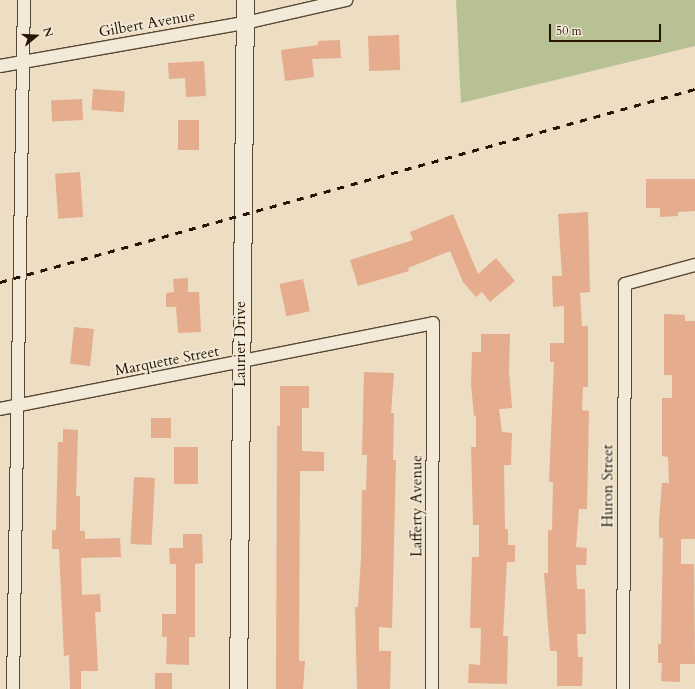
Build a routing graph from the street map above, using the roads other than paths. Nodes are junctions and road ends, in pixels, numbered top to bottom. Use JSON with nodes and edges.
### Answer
{"nodes":[{"id":1,"x":24,"y":0,"type":"edge"},
{"id":2,"x":245,"y":0,"type":"edge"},
{"id":3,"x":346,"y":0,"type":"edge"},
{"id":4,"x":245,"y":22,"type":"junction"},
{"id":5,"x":23,"y":62,"type":"junction"},
{"id":6,"x":0,"y":66,"type":"edge"},
{"id":7,"x":695,"y":265,"type":"edge"},
{"id":8,"x":434,"y":324,"type":"joint"},
{"id":9,"x":241,"y":363,"type":"junction"},
{"id":10,"x":17,"y":406,"type":"junction"},
{"id":11,"x":0,"y":409,"type":"edge"},
{"id":12,"x":13,"y":689,"type":"edge"},
{"id":13,"x":238,"y":689,"type":"edge"},
{"id":14,"x":432,"y":689,"type":"edge"},
{"id":15,"x":623,"y":689,"type":"edge"}],
"edges":[{"from":1,"to":5,"type":"street"},
{"from":2,"to":4,"type":"street","name":"Laurier Drive"},
{"from":3,"to":4,"type":"street","name":"Gilbert Avenue"},
{"from":4,"to":5,"type":"street","name":"Gilbert Avenue"},
{"from":4,"to":9,"type":"street","name":"Laurier Drive"},
{"from":5,"to":6,"type":"street","name":"Gilbert Avenue"},
{"from":5,"to":10,"type":"street"},
{"from":7,"to":15,"type":"street","name":"Huron Street"},
{"from":8,"to":9,"type":"street","name":"Marquette Street"},
{"from":8,"to":14,"type":"street","name":"Lafferty Avenue"},
{"from":9,"to":10,"type":"street","name":"Marquette Street"},
{"from":9,"to":13,"type":"street","name":"Laurier Drive"},
{"from":10,"to":11,"type":"street","name":"Marquette Street"},
{"from":10,"to":12,"type":"street"}]}
